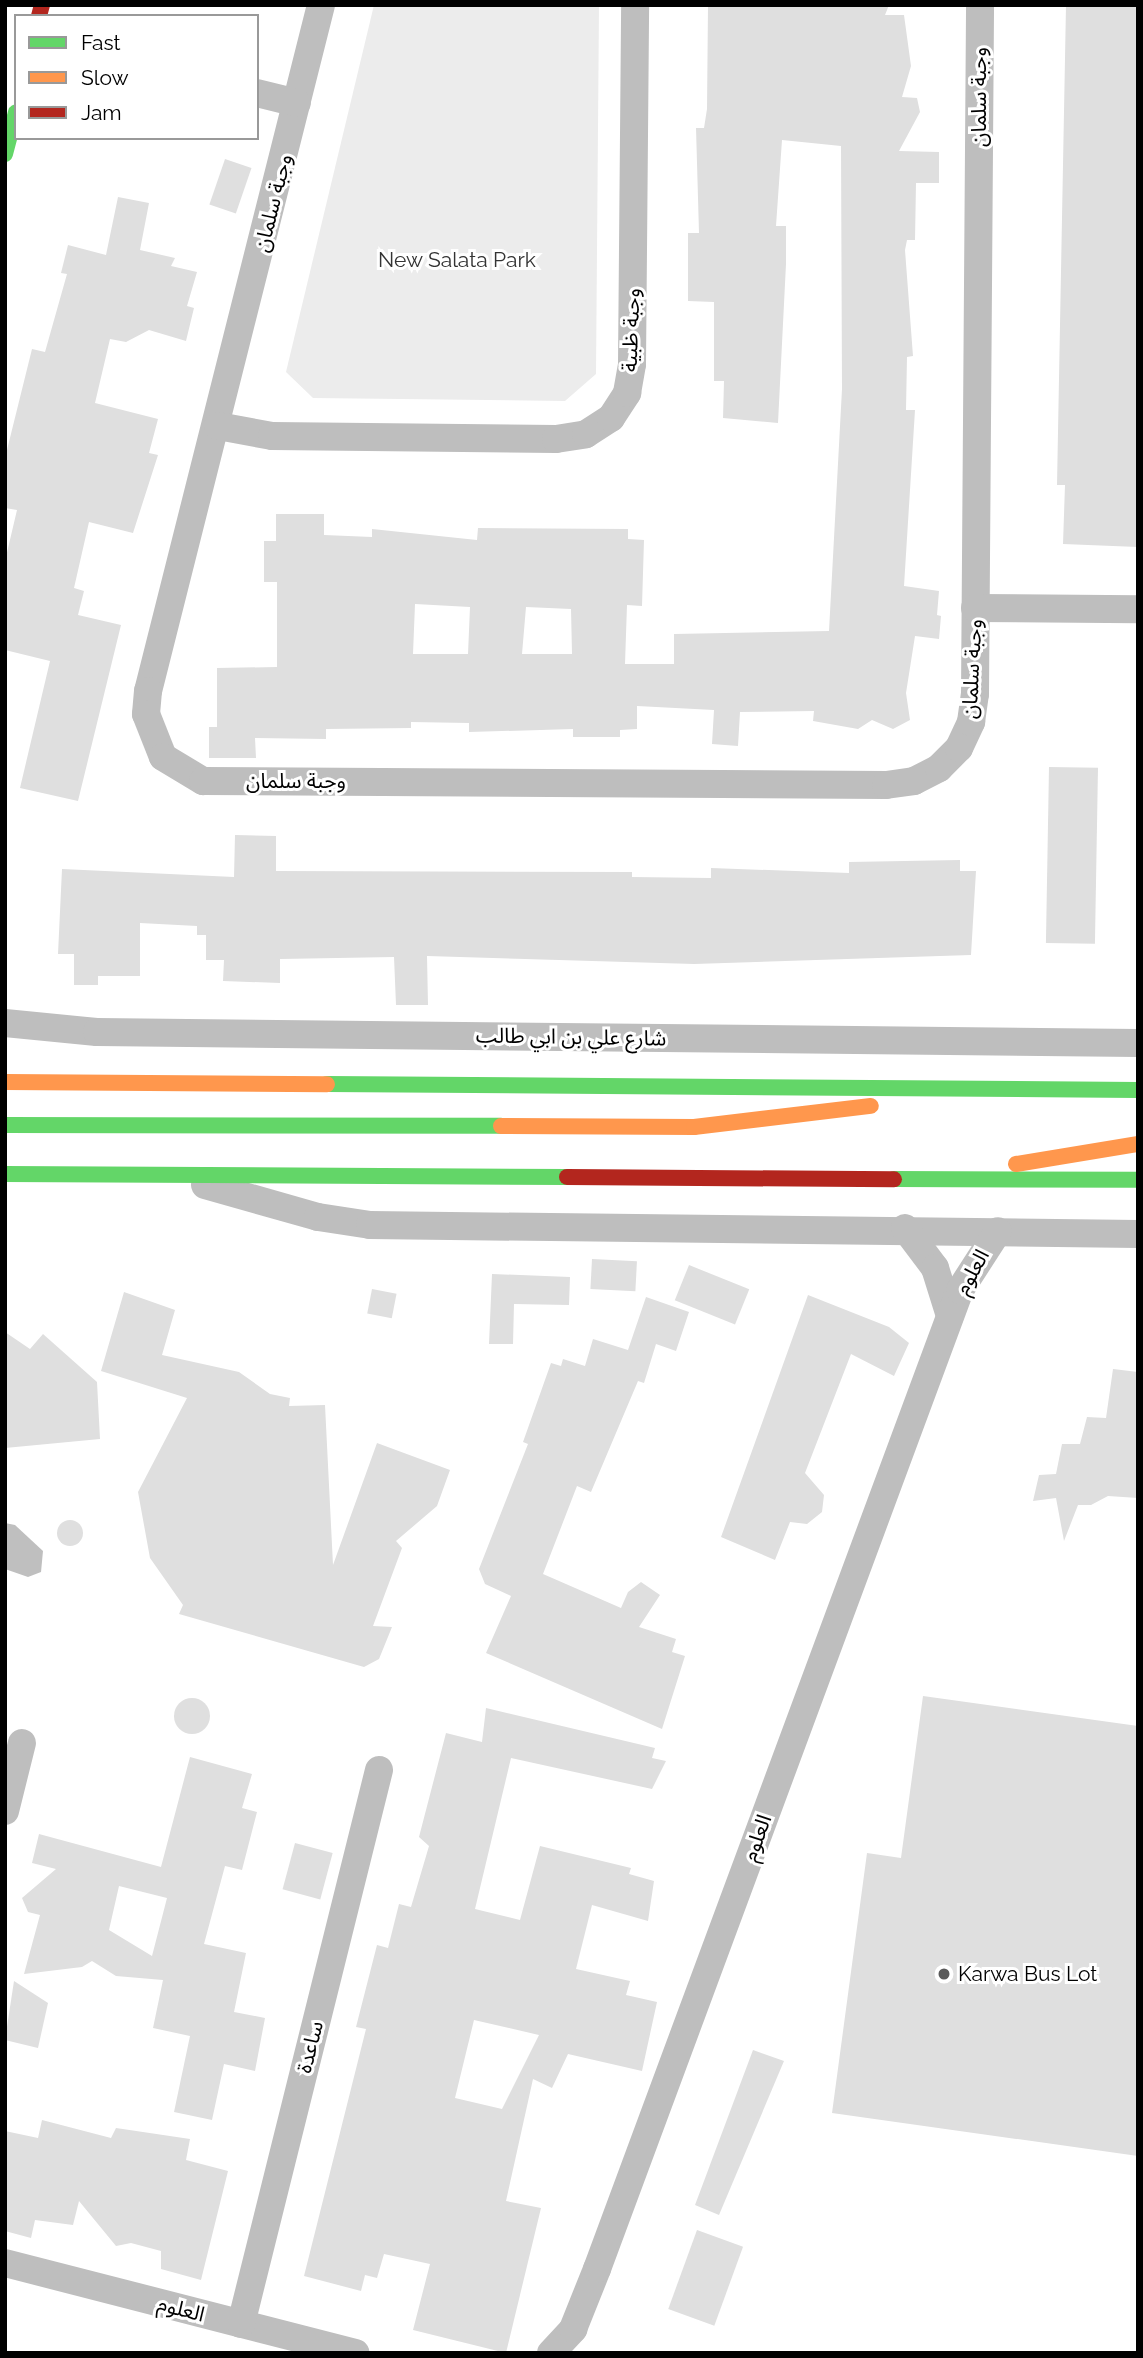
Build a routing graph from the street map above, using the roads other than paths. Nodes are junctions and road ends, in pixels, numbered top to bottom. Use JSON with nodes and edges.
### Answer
{"nodes":[{"id":1,"x":321,"y":5,"type":"edge"},
{"id":2,"x":635,"y":5,"type":"edge"},
{"id":3,"x":980,"y":5,"type":"edge"},
{"id":4,"x":259,"y":94,"type":"edge"},
{"id":5,"x":297,"y":103,"type":"junction"},
{"id":6,"x":14,"y":120,"type":"edge"},
{"id":7,"x":5,"y":154,"type":"edge"},
{"id":8,"x":218,"y":426,"type":"junction"},
{"id":9,"x":975,"y":608,"type":"junction"},
{"id":10,"x":1138,"y":609,"type":"edge"},
{"id":11,"x":5,"y":1023,"type":"edge"},
{"id":12,"x":1138,"y":1043,"type":"edge"},
{"id":13,"x":5,"y":1082,"type":"edge"},
{"id":14,"x":970,"y":1088,"type":"junction"},
{"id":15,"x":1138,"y":1090,"type":"edge"},
{"id":16,"x":5,"y":1125,"type":"edge"},
{"id":17,"x":1138,"y":1144,"type":"edge"},
{"id":18,"x":5,"y":1174,"type":"edge"},
{"id":19,"x":162,"y":1175,"type":"junction"},
{"id":20,"x":978,"y":1178,"type":"junction"},
{"id":21,"x":1138,"y":1180,"type":"edge"},
{"id":22,"x":905,"y":1228,"type":"junction"},
{"id":23,"x":998,"y":1231,"type":"junction"},
{"id":24,"x":1138,"y":1234,"type":"edge"},
{"id":25,"x":950,"y":1316,"type":"junction"},
{"id":26,"x":22,"y":1743,"type":"dead end"},
{"id":27,"x":379,"y":1770,"type":"dead end"},
{"id":28,"x":5,"y":1811,"type":"edge"},
{"id":29,"x":5,"y":2263,"type":"edge"},
{"id":30,"x":241,"y":2324,"type":"junction"},
{"id":31,"x":356,"y":2353,"type":"edge"},
{"id":32,"x":551,"y":2353,"type":"edge"}],
"edges":[{"from":1,"to":5,"type":"street","name":"وجبة سلمان"},
{"from":2,"to":8,"type":"street","name":"وجبة ظبية"},
{"from":3,"to":9,"type":"street","name":"وجبة سلمان"},
{"from":4,"to":5,"type":"street"},
{"from":5,"to":8,"type":"street","name":"وجبة سلمان"},
{"from":6,"to":7,"type":"main road"},
{"from":8,"to":9,"type":"street","name":"وجبة سلمان"},
{"from":9,"to":10,"type":"street","name":"وجبة سلمان"},
{"from":11,"to":12,"type":"street","name":"شارع علي بن ابي طالب"},
{"from":13,"to":14,"type":"main road"},
{"from":14,"to":15,"type":"main road"},
{"from":14,"to":16,"type":"main road"},
{"from":17,"to":20,"type":"main road"},
{"from":18,"to":19,"type":"main road"},
{"from":19,"to":20,"type":"main road"},
{"from":19,"to":22,"type":"street"},
{"from":20,"to":21,"type":"main road"},
{"from":22,"to":23,"type":"street"},
{"from":22,"to":25,"type":"street","name":"العلوم"},
{"from":23,"to":24,"type":"street"},
{"from":23,"to":25,"type":"street","name":"العلوم"},
{"from":25,"to":32,"type":"street","name":"العلوم"},
{"from":26,"to":28,"type":"street"},
{"from":27,"to":30,"type":"street","name":"ساعدة"},
{"from":29,"to":30,"type":"street","name":"العلوم"},
{"from":30,"to":31,"type":"street","name":"العلوم"}]}
